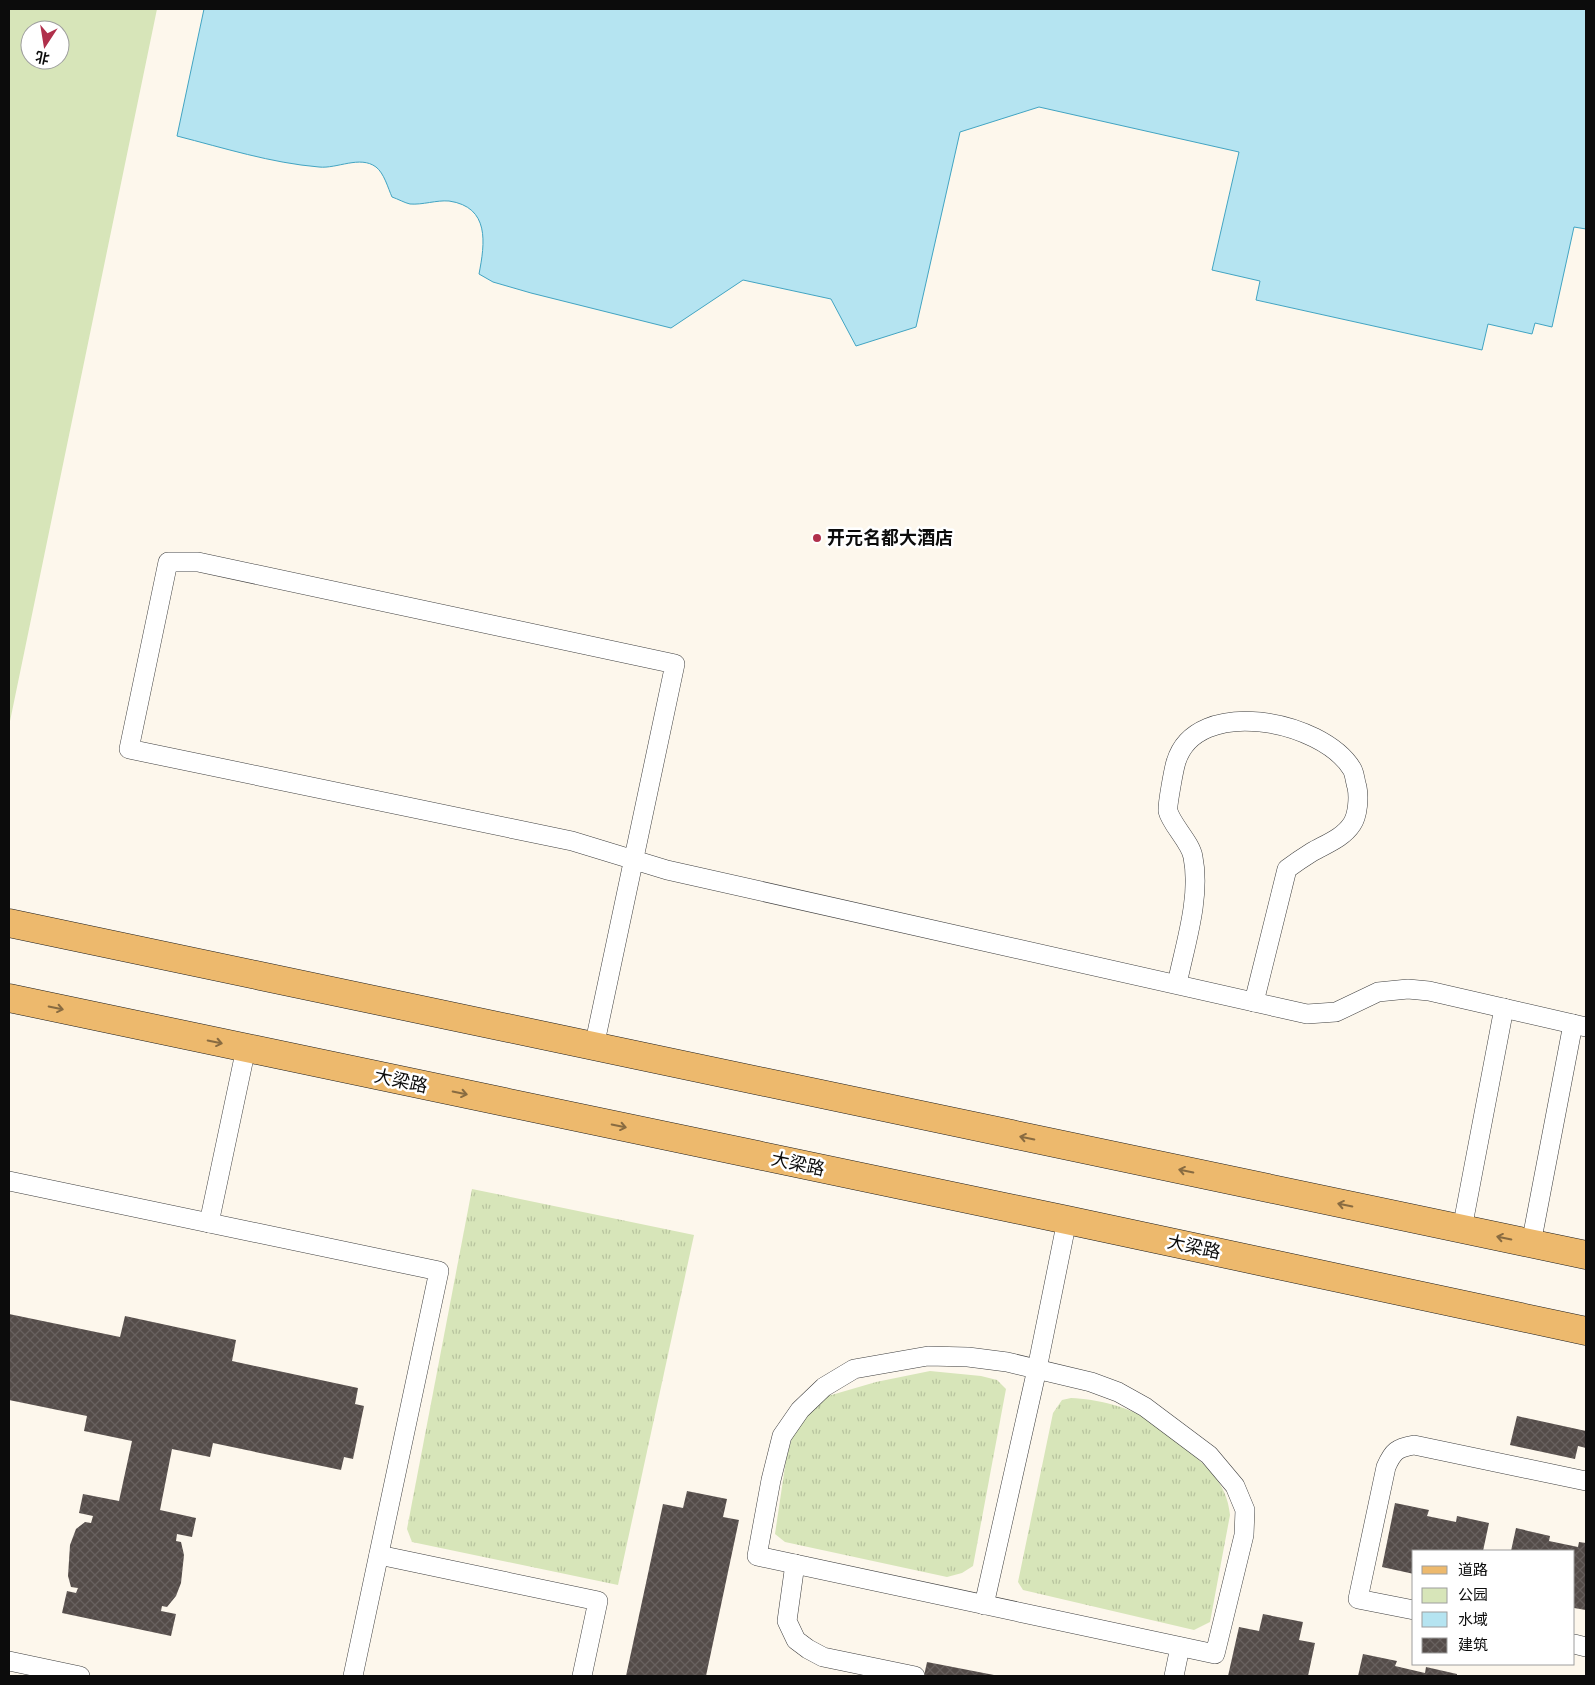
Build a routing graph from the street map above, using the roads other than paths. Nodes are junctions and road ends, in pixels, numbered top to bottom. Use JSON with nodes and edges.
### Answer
{"nodes":[{"id":1,"x":633,"y":860,"type":"junction"},
{"id":2,"x":9,"y":923,"type":"edge"},
{"id":3,"x":1177,"y":984,"type":"junction"},
{"id":4,"x":9,"y":998,"type":"edge"},
{"id":5,"x":1254,"y":1002,"type":"junction"},
{"id":6,"x":1504,"y":1008,"type":"junction"},
{"id":7,"x":1580,"y":1026,"type":"edge"},
{"id":8,"x":594,"y":1046,"type":"junction"},
{"id":9,"x":246,"y":1048,"type":"junction"},
{"id":10,"x":9,"y":1181,"type":"edge"},
{"id":11,"x":1067,"y":1220,"type":"junction"},
{"id":12,"x":209,"y":1223,"type":"junction"},
{"id":13,"x":1462,"y":1229,"type":"junction"},
{"id":14,"x":1530,"y":1244,"type":"junction"},
{"id":15,"x":1586,"y":1256,"type":"edge"},
{"id":16,"x":1586,"y":1331,"type":"edge"},
{"id":17,"x":1036,"y":1369,"type":"junction"},
{"id":18,"x":1586,"y":1481,"type":"edge"},
{"id":19,"x":379,"y":1555,"type":"junction"},
{"id":20,"x":795,"y":1564,"type":"junction"},
{"id":21,"x":984,"y":1605,"type":"junction"},
{"id":22,"x":1412,"y":1610,"type":"edge"},
{"id":23,"x":1180,"y":1647,"type":"junction"},
{"id":24,"x":9,"y":1661,"type":"edge"},
{"id":25,"x":80,"y":1676,"type":"edge"},
{"id":26,"x":353,"y":1676,"type":"edge"},
{"id":27,"x":582,"y":1676,"type":"edge"},
{"id":28,"x":915,"y":1676,"type":"edge"},
{"id":29,"x":1174,"y":1676,"type":"edge"}],
"edges":[{"from":1,"to":1,"type":"lane"},
{"from":1,"to":3,"type":"lane"},
{"from":1,"to":8,"type":"lane"},
{"from":2,"to":8,"type":"main road"},
{"from":3,"to":5,"type":"lane"},
{"from":3,"to":5,"type":"lane"},
{"from":4,"to":9,"type":"main road","name":"大梁路","one_way":true},
{"from":5,"to":6,"type":"lane"},
{"from":6,"to":7,"type":"lane"},
{"from":6,"to":13,"type":"lane"},
{"from":7,"to":14,"type":"lane"},
{"from":13,"to":8,"type":"main road","one_way":true},
{"from":9,"to":11,"type":"main road","name":"大梁路","one_way":true},
{"from":9,"to":12,"type":"lane"},
{"from":10,"to":12,"type":"lane"},
{"from":11,"to":16,"type":"main road","name":"大梁路"},
{"from":11,"to":17,"type":"lane"},
{"from":12,"to":19,"type":"lane"},
{"from":14,"to":13,"type":"main road","one_way":true},
{"from":14,"to":15,"type":"main road"},
{"from":17,"to":20,"type":"lane"},
{"from":17,"to":21,"type":"lane"},
{"from":17,"to":23,"type":"lane"},
{"from":18,"to":22,"type":"lane"},
{"from":19,"to":26,"type":"lane"},
{"from":19,"to":27,"type":"lane"},
{"from":20,"to":21,"type":"lane"},
{"from":20,"to":28,"type":"lane"},
{"from":21,"to":23,"type":"lane"},
{"from":23,"to":29,"type":"lane"},
{"from":24,"to":25,"type":"lane"}]}
